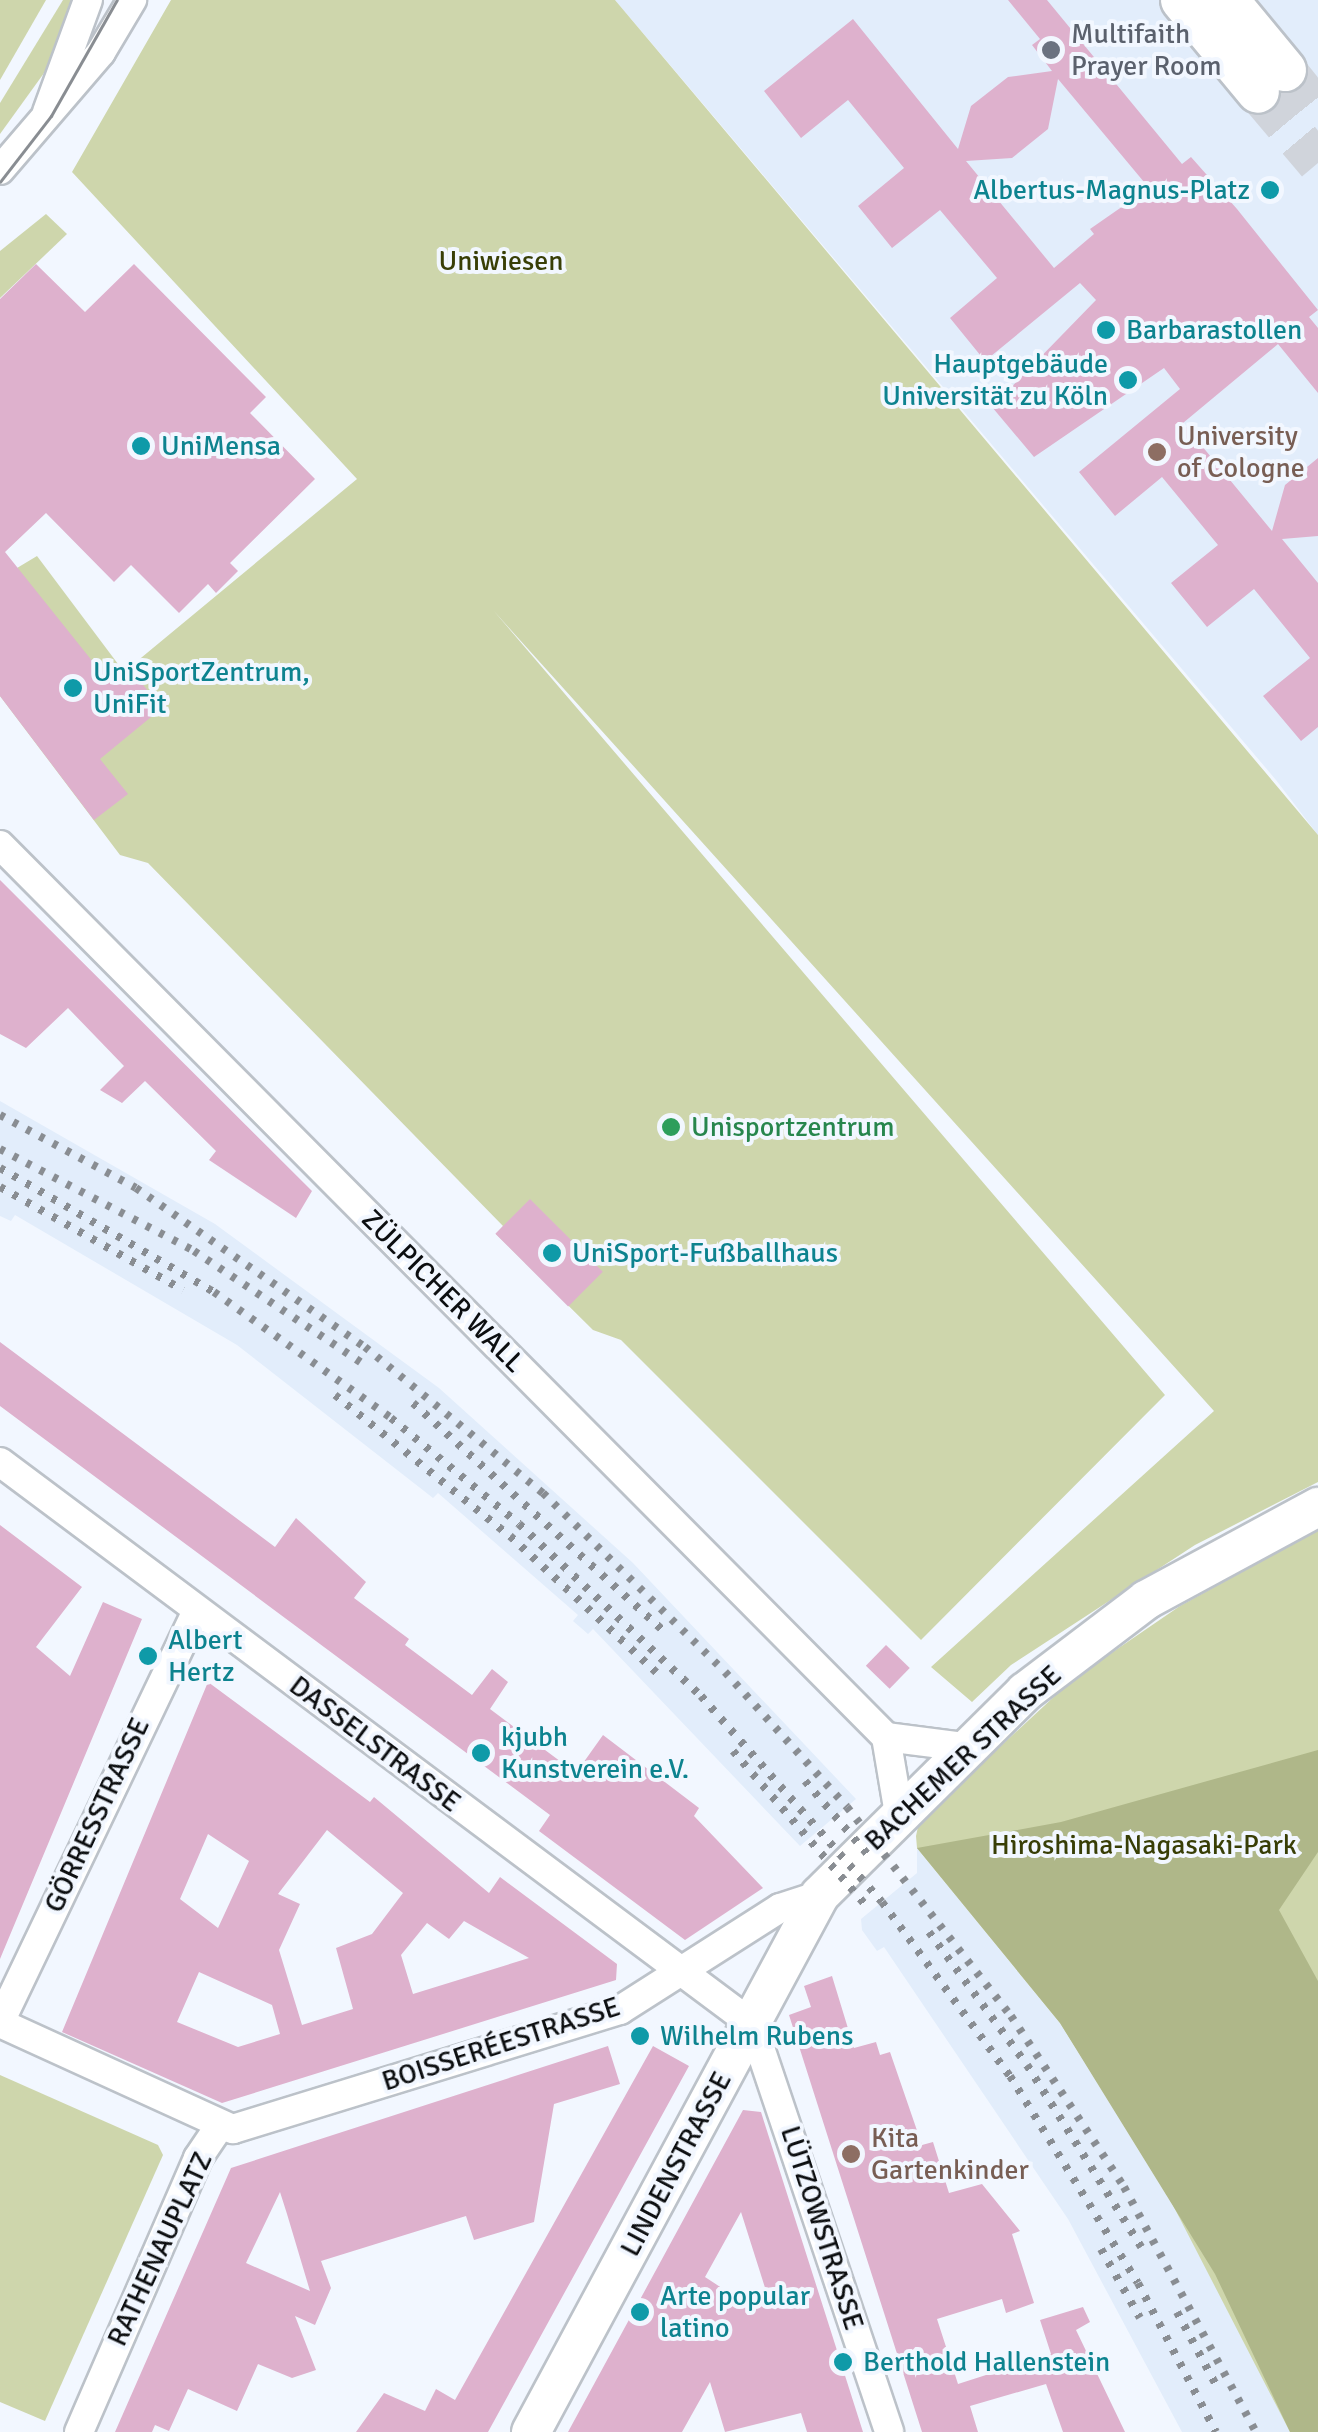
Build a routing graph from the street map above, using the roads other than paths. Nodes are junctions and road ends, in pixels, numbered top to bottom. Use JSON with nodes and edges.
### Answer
{"nodes":[{"id":1,"x":88,"y":0,"type":"edge"},
{"id":2,"x":132,"y":0,"type":"edge"},
{"id":3,"x":1182,"y":0,"type":"edge"},
{"id":4,"x":1228,"y":0,"type":"edge"},
{"id":5,"x":46,"y":113,"type":"junction"},
{"id":6,"x":0,"y":170,"type":"edge"},
{"id":7,"x":0,"y":845,"type":"edge"},
{"id":8,"x":0,"y":1462,"type":"edge"},
{"id":9,"x":1318,"y":1508,"type":"edge"},
{"id":10,"x":197,"y":1611,"type":"junction"},
{"id":11,"x":886,"y":1737,"type":"junction"},
{"id":12,"x":965,"y":1747,"type":"junction"},
{"id":13,"x":899,"y":1814,"type":"junction"},
{"id":14,"x":820,"y":1895,"type":"junction"},
{"id":15,"x":678,"y":1972,"type":"junction"},
{"id":16,"x":0,"y":2022,"type":"edge"},
{"id":17,"x":752,"y":2024,"type":"junction"},
{"id":18,"x":220,"y":2126,"type":"junction"},
{"id":19,"x":79,"y":2432,"type":"edge"},
{"id":20,"x":532,"y":2432,"type":"edge"},
{"id":21,"x":889,"y":2432,"type":"edge"}],
"edges":[{"from":1,"to":5,"type":"street"},
{"from":2,"to":5,"type":"street"},
{"from":3,"to":4,"type":"main road"},
{"from":5,"to":6,"type":"street"},
{"from":7,"to":11,"type":"street","name":"ZÜLPICHER WALL"},
{"from":8,"to":10,"type":"street","name":"DASSELSTRASSE"},
{"from":9,"to":12,"type":"main road","name":"BACHEMER STRASSE"},
{"from":10,"to":15,"type":"street","name":"DASSELSTRASSE"},
{"from":10,"to":16,"type":"street","name":"GÖRRESSTRASSE"},
{"from":11,"to":12,"type":"street"},
{"from":11,"to":13,"type":"street"},
{"from":12,"to":13,"type":"main road","name":"BACHEMER STRASSE"},
{"from":13,"to":14,"type":"main road","name":"BACHEMER STRASSE"},
{"from":14,"to":15,"type":"street","name":"BOISSERÉESTRASSE"},
{"from":14,"to":17,"type":"main road","name":"LINDENSTRASSE"},
{"from":15,"to":17,"type":"street","name":"DASSELSTRASSE"},
{"from":15,"to":18,"type":"street","name":"BOISSERÉESTRASSE"},
{"from":16,"to":18,"type":"street","name":"RATHENAUPLATZ"},
{"from":17,"to":20,"type":"main road","name":"LINDENSTRASSE"},
{"from":17,"to":21,"type":"street","name":"LÜTZOWSTRASSE"},
{"from":18,"to":19,"type":"street","name":"RATHENAUPLATZ"}]}
